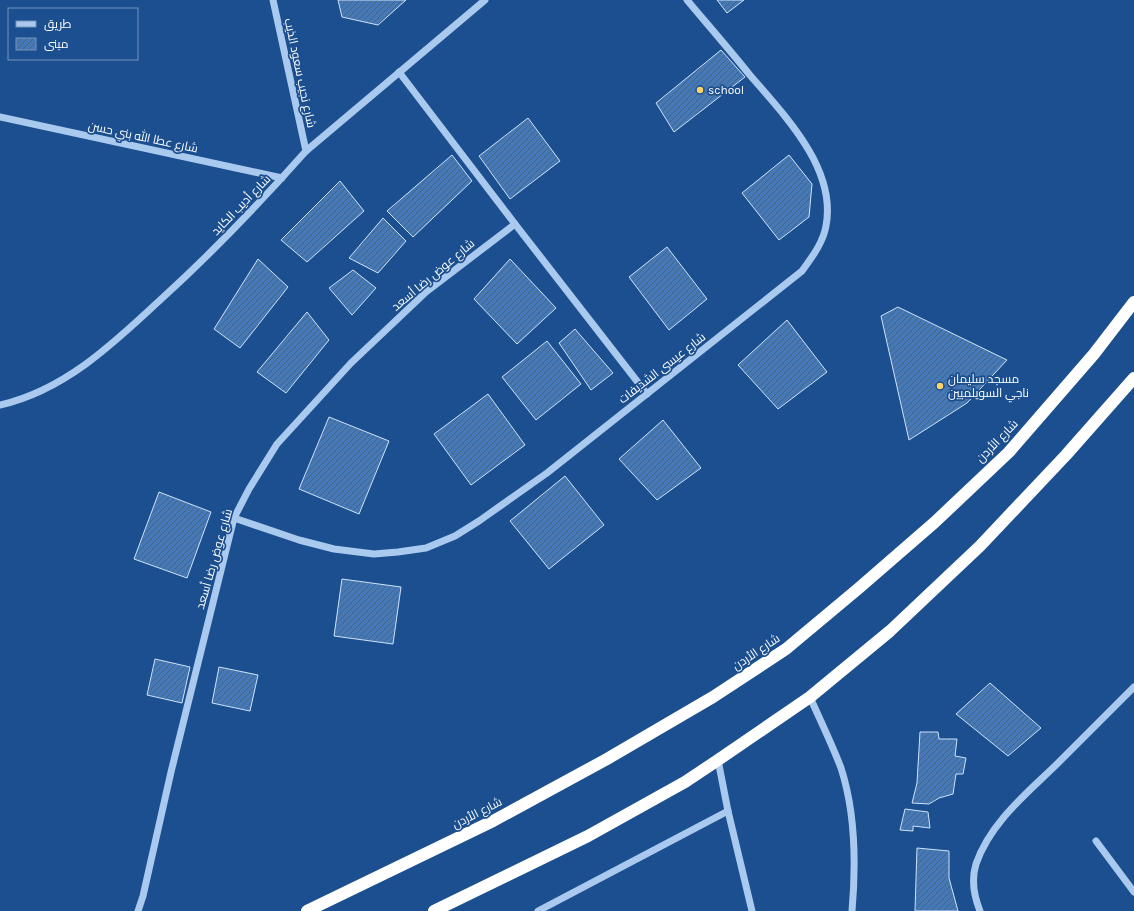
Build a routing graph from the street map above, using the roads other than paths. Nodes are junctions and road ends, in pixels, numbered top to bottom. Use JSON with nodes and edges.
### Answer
{"nodes":[{"id":1,"x":273,"y":0,"type":"edge"},
{"id":2,"x":485,"y":0,"type":"edge"},
{"id":3,"x":687,"y":0,"type":"edge"},
{"id":4,"x":399,"y":72,"type":"junction"},
{"id":5,"x":0,"y":117,"type":"edge"},
{"id":6,"x":306,"y":151,"type":"junction"},
{"id":7,"x":282,"y":178,"type":"junction"},
{"id":8,"x":515,"y":224,"type":"junction"},
{"id":9,"x":1134,"y":302,"type":"edge"},
{"id":10,"x":1134,"y":378,"type":"edge"},
{"id":11,"x":647,"y":394,"type":"junction"},
{"id":12,"x":0,"y":405,"type":"edge"},
{"id":13,"x":234,"y":518,"type":"junction"},
{"id":14,"x":1134,"y":687,"type":"edge"},
{"id":15,"x":810,"y":697,"type":"junction"},
{"id":16,"x":718,"y":760,"type":"junction"},
{"id":17,"x":728,"y":811,"type":"junction"},
{"id":18,"x":1096,"y":840,"type":"dead end"},
{"id":19,"x":1134,"y":892,"type":"edge"},
{"id":20,"x":138,"y":911,"type":"edge"},
{"id":21,"x":307,"y":911,"type":"edge"},
{"id":22,"x":434,"y":911,"type":"edge"},
{"id":23,"x":538,"y":911,"type":"edge"},
{"id":24,"x":752,"y":911,"type":"edge"},
{"id":25,"x":852,"y":911,"type":"edge"},
{"id":26,"x":980,"y":911,"type":"edge"}],
"edges":[{"from":1,"to":6,"type":"street","name":"شارع نجيب سعود الذيب"},
{"from":2,"to":4,"type":"street","name":"شارع أديب الكايد"},
{"from":3,"to":11,"type":"street","name":"شارع عيسى الشديفات"},
{"from":4,"to":6,"type":"street","name":"شارع أديب الكايد"},
{"from":4,"to":8,"type":"street"},
{"from":5,"to":7,"type":"street","name":"شارع عطا الله بني حسن"},
{"from":6,"to":7,"type":"street","name":"شارع أديب الكايد"},
{"from":7,"to":12,"type":"street","name":"شارع أديب الكايد"},
{"from":8,"to":11,"type":"street"},
{"from":8,"to":13,"type":"street","name":"شارع عوض رضا أسعد"},
{"from":9,"to":21,"type":"highway","name":"شارع الأردن"},
{"from":10,"to":15,"type":"highway"},
{"from":11,"to":13,"type":"street","name":"شارع عيسى الشديفات"},
{"from":13,"to":20,"type":"street","name":"شارع عوض رضا أسعد"},
{"from":14,"to":26,"type":"street"},
{"from":15,"to":16,"type":"highway"},
{"from":15,"to":25,"type":"street"},
{"from":16,"to":17,"type":"street"},
{"from":16,"to":22,"type":"highway"},
{"from":17,"to":23,"type":"street"},
{"from":17,"to":24,"type":"street"},
{"from":18,"to":19,"type":"street"}]}
